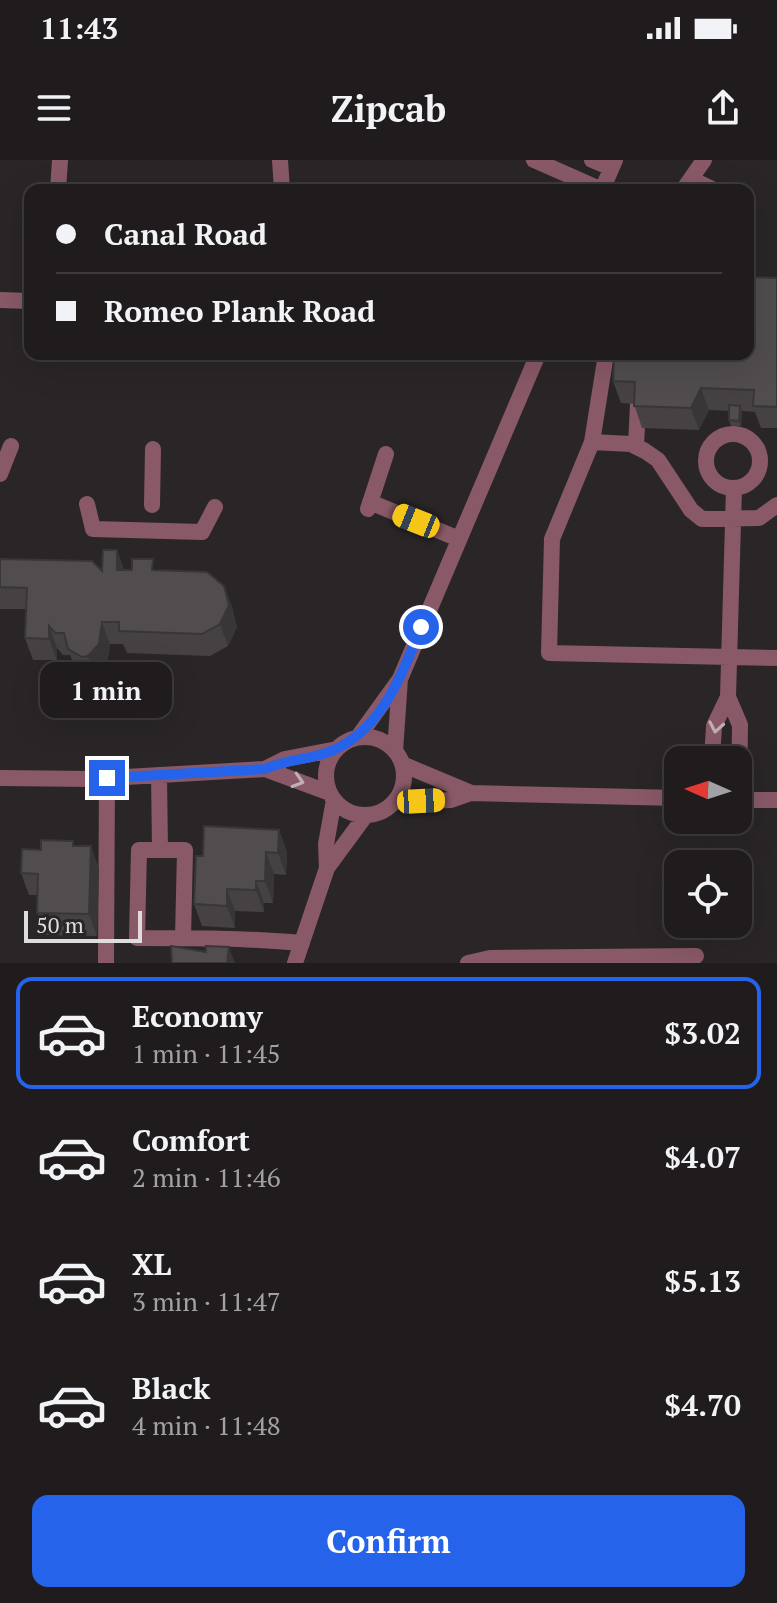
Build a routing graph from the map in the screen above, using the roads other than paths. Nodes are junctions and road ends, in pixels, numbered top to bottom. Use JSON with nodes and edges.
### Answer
{"nodes":[{"id":1,"x":60,"y":160,"type":"edge"},
{"id":2,"x":280,"y":160,"type":"edge"},
{"id":3,"x":534,"y":160,"type":"edge"},
{"id":4,"x":592,"y":160,"type":"edge"},
{"id":5,"x":704,"y":160,"type":"edge"},
{"id":6,"x":613,"y":164,"type":"edge"},
{"id":7,"x":58,"y":184,"type":"edge"},
{"id":8,"x":282,"y":184,"type":"edge"},
{"id":9,"x":588,"y":184,"type":"edge"},
{"id":10,"x":605,"y":184,"type":"edge"},
{"id":11,"x":687,"y":184,"type":"edge"},
{"id":12,"x":0,"y":300,"type":"edge"},
{"id":13,"x":24,"y":301,"type":"edge"},
{"id":14,"x":535,"y":360,"type":"edge"},
{"id":15,"x":605,"y":360,"type":"edge"},
{"id":16,"x":638,"y":404,"type":"edge"},
{"id":17,"x":592,"y":442,"type":"junction"},
{"id":18,"x":11,"y":446,"type":"dead end"},
{"id":19,"x":636,"y":446,"type":"junction"},
{"id":20,"x":153,"y":449,"type":"dead end"},
{"id":21,"x":386,"y":454,"type":"dead end"},
{"id":22,"x":0,"y":474,"type":"edge"},
{"id":23,"x":734,"y":488,"type":"dead end"},
{"id":24,"x":87,"y":504,"type":"dead end"},
{"id":25,"x":152,"y":505,"type":"dead end"},
{"id":26,"x":777,"y":505,"type":"edge"},
{"id":27,"x":215,"y":507,"type":"dead end"},
{"id":28,"x":733,"y":519,"type":"junction"},
{"id":29,"x":459,"y":539,"type":"junction"},
{"id":30,"x":728,"y":657,"type":"junction"},
{"id":31,"x":777,"y":658,"type":"edge"},
{"id":32,"x":400,"y":679,"type":"junction"},
{"id":33,"x":728,"y":697,"type":"junction"},
{"id":34,"x":358,"y":737,"type":"junction"},
{"id":35,"x":713,"y":746,"type":"edge"},
{"id":36,"x":740,"y":746,"type":"edge"},
{"id":37,"x":337,"y":749,"type":"junction"},
{"id":38,"x":399,"y":757,"type":"junction"},
{"id":39,"x":265,"y":769,"type":"junction"},
{"id":40,"x":159,"y":775,"type":"junction"},
{"id":41,"x":0,"y":778,"type":"edge"},
{"id":42,"x":107,"y":778,"type":"junction"},
{"id":43,"x":471,"y":793,"type":"junction"},
{"id":44,"x":332,"y":797,"type":"junction"},
{"id":45,"x":664,"y":798,"type":"edge"},
{"id":46,"x":752,"y":800,"type":"edge"},
{"id":47,"x":777,"y":800,"type":"edge"},
{"id":48,"x":394,"y":802,"type":"junction"},
{"id":49,"x":366,"y":815,"type":"junction"},
{"id":50,"x":160,"y":850,"type":"junction"},
{"id":51,"x":327,"y":868,"type":"junction"},
{"id":52,"x":183,"y":938,"type":"junction"},
{"id":53,"x":302,"y":943,"type":"junction"},
{"id":54,"x":696,"y":956,"type":"dead end"},
{"id":55,"x":106,"y":963,"type":"edge"},
{"id":56,"x":295,"y":963,"type":"edge"},
{"id":57,"x":468,"y":963,"type":"edge"}],
"edges":[{"from":1,"to":7,"type":"street"},
{"from":2,"to":8,"type":"street"},
{"from":3,"to":9,"type":"street"},
{"from":4,"to":6,"type":"street"},
{"from":5,"to":11,"type":"street"},
{"from":6,"to":10,"type":"street"},
{"from":12,"to":13,"type":"street"},
{"from":14,"to":29,"type":"street"},
{"from":15,"to":17,"type":"street"},
{"from":16,"to":19,"type":"street"},
{"from":17,"to":19,"type":"street"},
{"from":17,"to":30,"type":"street"},
{"from":18,"to":22,"type":"street"},
{"from":19,"to":28,"type":"street"},
{"from":20,"to":25,"type":"street"},
{"from":21,"to":29,"type":"street"},
{"from":23,"to":28,"type":"street"},
{"from":24,"to":27,"type":"street"},
{"from":26,"to":28,"type":"street"},
{"from":28,"to":30,"type":"street"},
{"from":29,"to":32,"type":"street"},
{"from":30,"to":31,"type":"street"},
{"from":30,"to":33,"type":"street"},
{"from":32,"to":34,"type":"street"},
{"from":32,"to":38,"type":"street"},
{"from":33,"to":35,"type":"street","one_way":true},
{"from":33,"to":36,"type":"street"},
{"from":34,"to":37,"type":"street"},
{"from":34,"to":38,"type":"street"},
{"from":37,"to":39,"type":"street"},
{"from":37,"to":44,"type":"street"},
{"from":38,"to":43,"type":"street"},
{"from":38,"to":48,"type":"street"},
{"from":39,"to":40,"type":"street"},
{"from":39,"to":44,"type":"street","one_way":true},
{"from":40,"to":42,"type":"street"},
{"from":40,"to":50,"type":"street"},
{"from":41,"to":42,"type":"street"},
{"from":42,"to":55,"type":"street"},
{"from":43,"to":45,"type":"street"},
{"from":43,"to":48,"type":"street"},
{"from":44,"to":49,"type":"street"},
{"from":44,"to":51,"type":"street"},
{"from":46,"to":47,"type":"street"},
{"from":48,"to":49,"type":"street"},
{"from":49,"to":51,"type":"street"},
{"from":50,"to":52,"type":"street"},
{"from":50,"to":52,"type":"street"},
{"from":51,"to":53,"type":"street"},
{"from":52,"to":53,"type":"street"},
{"from":53,"to":56,"type":"street"},
{"from":54,"to":57,"type":"street"}]}
